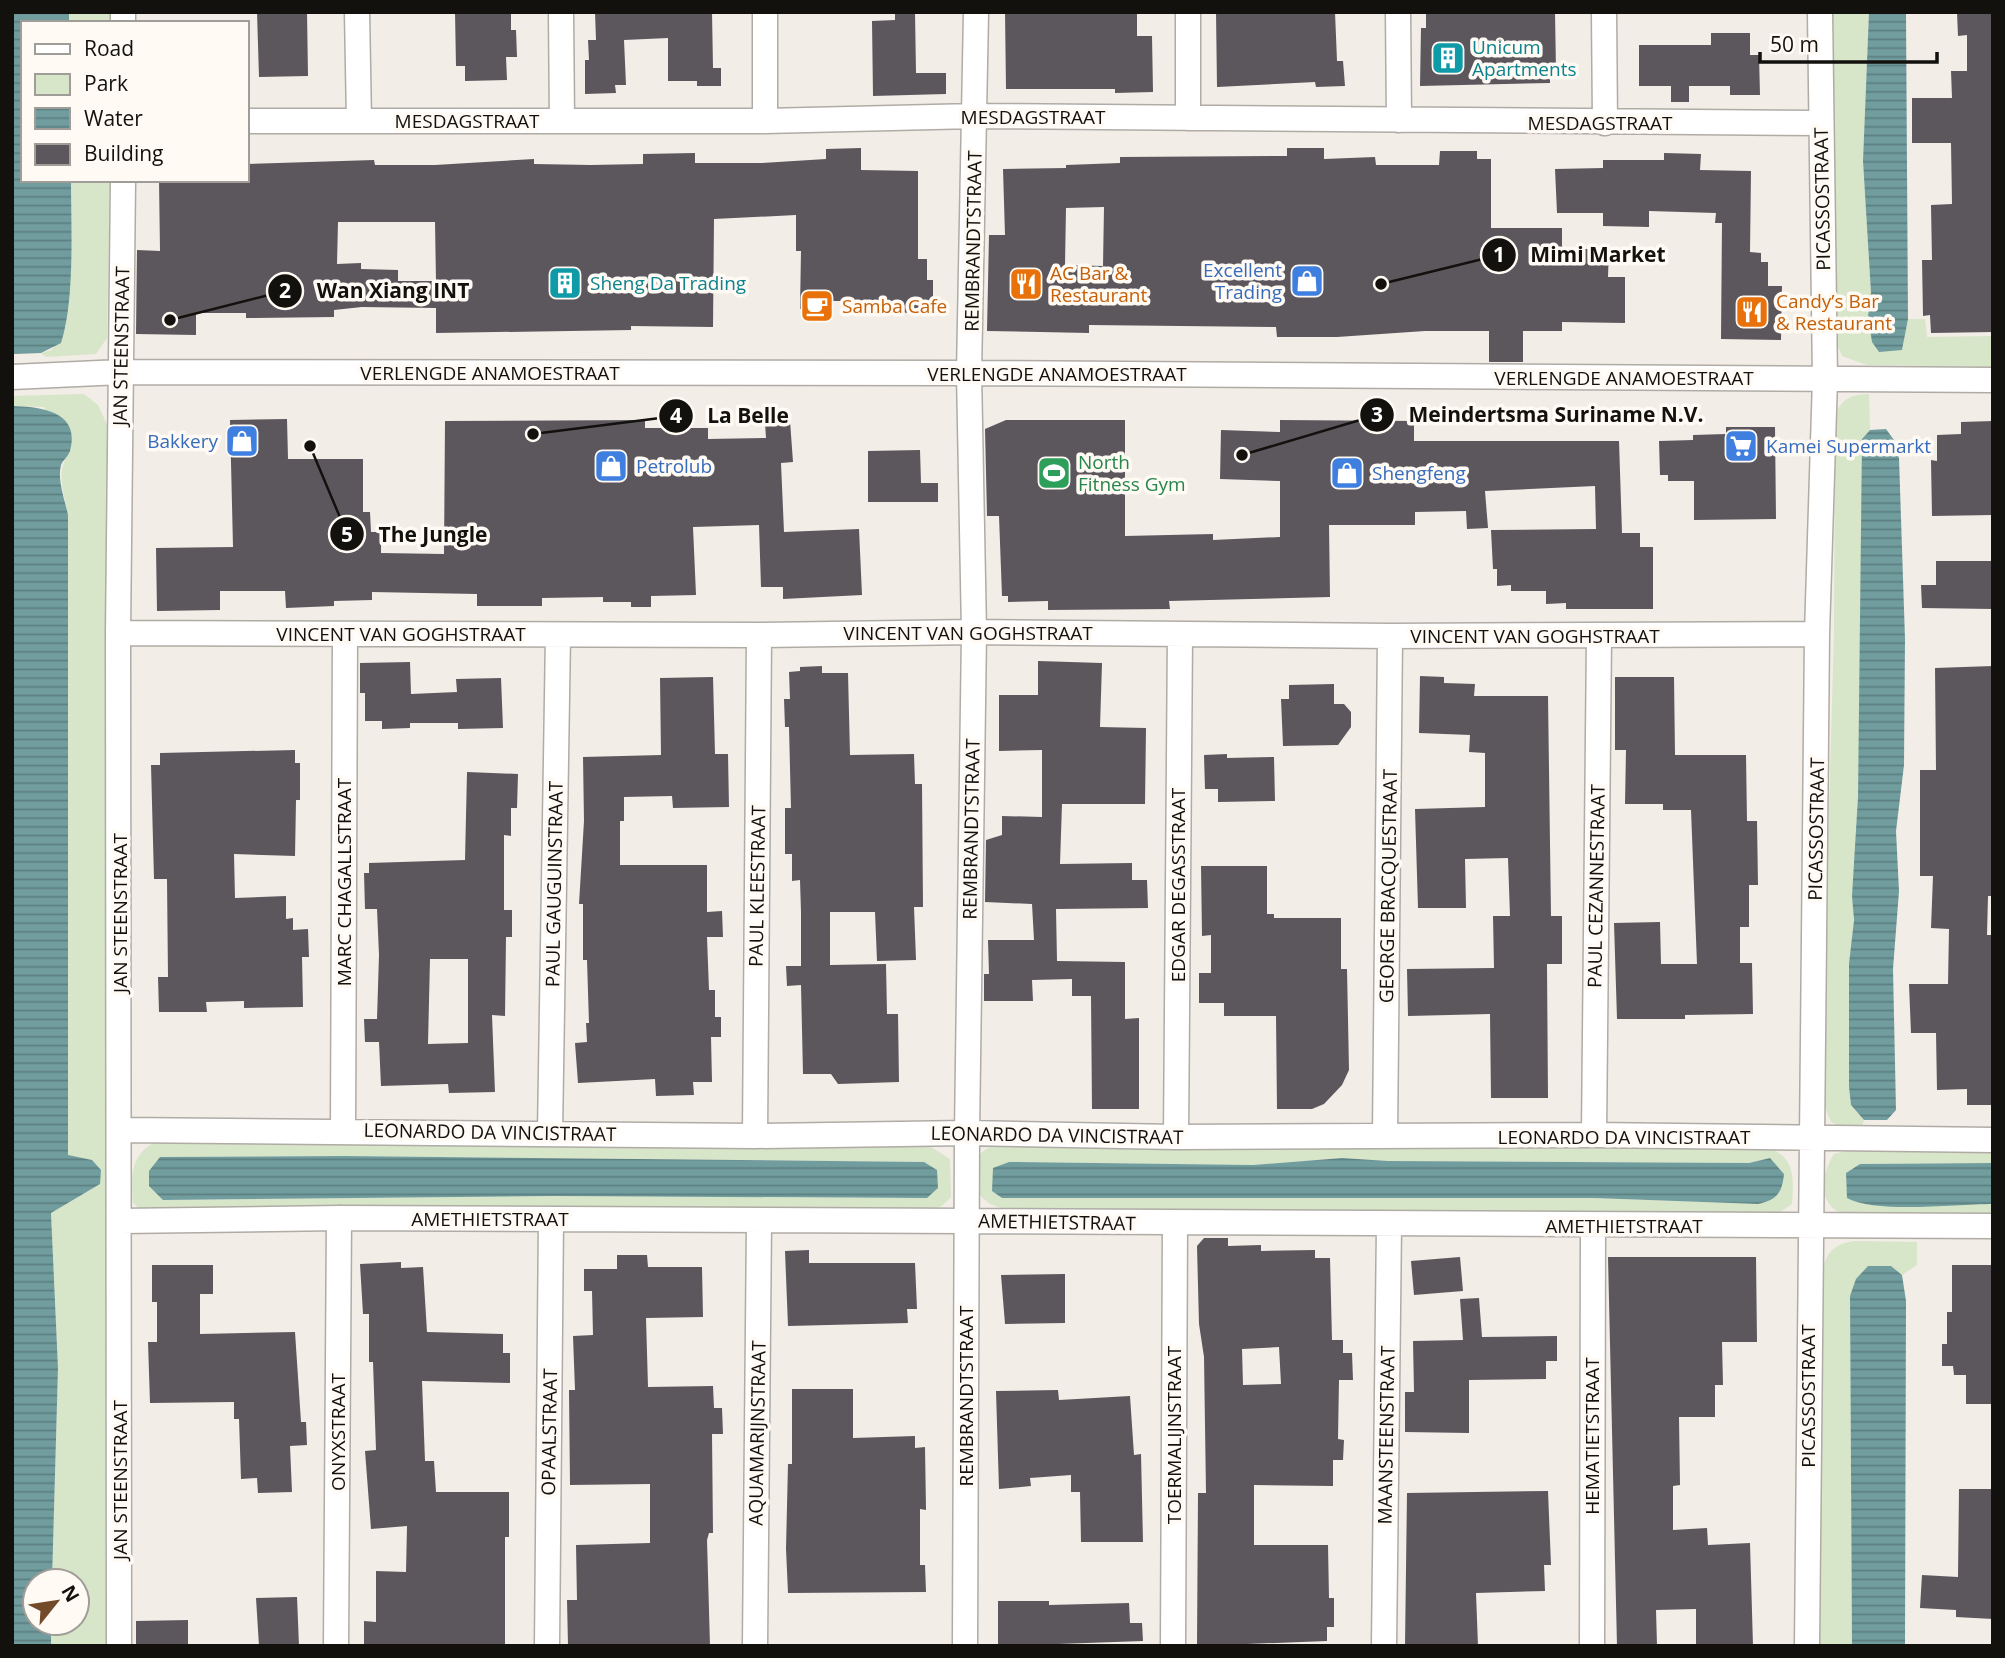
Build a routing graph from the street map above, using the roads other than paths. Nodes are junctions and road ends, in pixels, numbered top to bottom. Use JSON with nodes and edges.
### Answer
{"nodes":[{"id":1,"x":357,"y":12,"type":"edge"},
{"id":2,"x":561,"y":12,"type":"edge"},
{"id":3,"x":765,"y":12,"type":"edge"},
{"id":4,"x":976,"y":12,"type":"edge"},
{"id":5,"x":1188,"y":12,"type":"edge"},
{"id":6,"x":1398,"y":12,"type":"edge"},
{"id":7,"x":1604,"y":12,"type":"edge"},
{"id":8,"x":1820,"y":12,"type":"edge"},
{"id":9,"x":975,"y":116,"type":"junction"},
{"id":10,"x":1188,"y":118,"type":"junction"},
{"id":11,"x":1399,"y":120,"type":"junction"},
{"id":12,"x":248,"y":121,"type":"edge"},
{"id":13,"x":359,"y":121,"type":"junction"},
{"id":14,"x":562,"y":121,"type":"junction"},
{"id":15,"x":765,"y":121,"type":"junction"},
{"id":16,"x":1605,"y":123,"type":"junction"},
{"id":17,"x":1820,"y":123,"type":"junction"},
{"id":18,"x":123,"y":182,"type":"edge"},
{"id":19,"x":121,"y":372,"type":"junction"},
{"id":20,"x":970,"y":373,"type":"junction"},
{"id":21,"x":12,"y":377,"type":"edge"},
{"id":22,"x":1825,"y":379,"type":"junction"},
{"id":23,"x":1993,"y":380,"type":"edge"},
{"id":24,"x":974,"y":632,"type":"junction"},
{"id":25,"x":118,"y":633,"type":"junction"},
{"id":26,"x":345,"y":634,"type":"junction"},
{"id":27,"x":1180,"y":634,"type":"junction"},
{"id":28,"x":1817,"y":634,"type":"junction"},
{"id":29,"x":558,"y":635,"type":"junction"},
{"id":30,"x":760,"y":635,"type":"junction"},
{"id":31,"x":1390,"y":636,"type":"junction"},
{"id":32,"x":1600,"y":636,"type":"junction"},
{"id":33,"x":121,"y":1130,"type":"junction"},
{"id":34,"x":343,"y":1131,"type":"junction"},
{"id":35,"x":550,"y":1133,"type":"junction"},
{"id":36,"x":967,"y":1133,"type":"junction"},
{"id":37,"x":1594,"y":1135,"type":"junction"},
{"id":38,"x":755,"y":1136,"type":"junction"},
{"id":39,"x":1385,"y":1136,"type":"junction"},
{"id":40,"x":1175,"y":1137,"type":"junction"},
{"id":41,"x":1813,"y":1138,"type":"junction"},
{"id":42,"x":1993,"y":1140,"type":"edge"},
{"id":43,"x":339,"y":1218,"type":"junction"},
{"id":44,"x":551,"y":1219,"type":"junction"},
{"id":45,"x":121,"y":1221,"type":"junction"},
{"id":46,"x":759,"y":1221,"type":"junction"},
{"id":47,"x":967,"y":1222,"type":"junction"},
{"id":48,"x":1175,"y":1224,"type":"junction"},
{"id":49,"x":1389,"y":1225,"type":"junction"},
{"id":50,"x":1810,"y":1225,"type":"junction"},
{"id":51,"x":1593,"y":1226,"type":"junction"},
{"id":52,"x":1993,"y":1226,"type":"edge"},
{"id":53,"x":119,"y":1646,"type":"edge"},
{"id":54,"x":336,"y":1646,"type":"edge"},
{"id":55,"x":547,"y":1646,"type":"edge"},
{"id":56,"x":755,"y":1646,"type":"edge"},
{"id":57,"x":965,"y":1646,"type":"edge"},
{"id":58,"x":1173,"y":1646,"type":"edge"},
{"id":59,"x":1384,"y":1646,"type":"edge"},
{"id":60,"x":1592,"y":1646,"type":"edge"},
{"id":61,"x":1807,"y":1646,"type":"edge"}],
"edges":[{"from":1,"to":13,"type":"street"},
{"from":2,"to":14,"type":"street"},
{"from":3,"to":15,"type":"street"},
{"from":4,"to":9,"type":"street","name":"REMBRANDTSTRAAT"},
{"from":5,"to":10,"type":"street"},
{"from":6,"to":11,"type":"street"},
{"from":7,"to":16,"type":"street"},
{"from":8,"to":17,"type":"street","name":"PICASSOSTRAAT"},
{"from":9,"to":10,"type":"street","name":"MESDAGSTRAAT"},
{"from":9,"to":15,"type":"street","name":"MESDAGSTRAAT"},
{"from":9,"to":20,"type":"street","name":"REMBRANDTSTRAAT"},
{"from":10,"to":11,"type":"street","name":"MESDAGSTRAAT"},
{"from":11,"to":16,"type":"street","name":"MESDAGSTRAAT"},
{"from":12,"to":13,"type":"street","name":"MESDAGSTRAAT"},
{"from":13,"to":14,"type":"street","name":"MESDAGSTRAAT"},
{"from":14,"to":15,"type":"street","name":"MESDAGSTRAAT"},
{"from":16,"to":17,"type":"street","name":"MESDAGSTRAAT"},
{"from":17,"to":22,"type":"street","name":"PICASSOSTRAAT"},
{"from":18,"to":19,"type":"street","name":"JAN STEENSTRAAT"},
{"from":19,"to":20,"type":"street","name":"VERLENGDE ANAMOESTRAAT"},
{"from":19,"to":21,"type":"street","name":"VERLENGDE ANAMOESTRAAT"},
{"from":19,"to":25,"type":"street","name":"JAN STEENSTRAAT"},
{"from":20,"to":22,"type":"street","name":"VERLENGDE ANAMOESTRAAT"},
{"from":20,"to":24,"type":"street","name":"REMBRANDTSTRAAT"},
{"from":22,"to":23,"type":"street","name":"VERLENGDE ANAMOESTRAAT"},
{"from":22,"to":28,"type":"street","name":"PICASSOSTRAAT"},
{"from":24,"to":27,"type":"street","name":"VINCENT VAN GOGHSTRAAT"},
{"from":24,"to":30,"type":"street","name":"VINCENT VAN GOGHSTRAAT"},
{"from":24,"to":36,"type":"street","name":"REMBRANDTSTRAAT"},
{"from":25,"to":26,"type":"street","name":"VINCENT VAN GOGHSTRAAT"},
{"from":25,"to":33,"type":"street","name":"JAN STEENSTRAAT"},
{"from":26,"to":29,"type":"street","name":"VINCENT VAN GOGHSTRAAT"},
{"from":26,"to":34,"type":"street","name":"MARC CHAGALLSTRAAT"},
{"from":27,"to":31,"type":"street","name":"VINCENT VAN GOGHSTRAAT"},
{"from":27,"to":40,"type":"street","name":"EDGAR DEGASSTRAAT"},
{"from":28,"to":32,"type":"street","name":"VINCENT VAN GOGHSTRAAT"},
{"from":28,"to":41,"type":"street","name":"PICASSOSTRAAT"},
{"from":29,"to":30,"type":"street","name":"VINCENT VAN GOGHSTRAAT"},
{"from":29,"to":35,"type":"street","name":"PAUL GAUGUINSTRAAT"},
{"from":30,"to":38,"type":"street","name":"PAUL KLEESTRAAT"},
{"from":31,"to":32,"type":"street","name":"VINCENT VAN GOGHSTRAAT"},
{"from":31,"to":39,"type":"street","name":"GEORGE BRACQUESTRAAT"},
{"from":32,"to":37,"type":"street","name":"PAUL CEZANNESTRAAT"},
{"from":33,"to":34,"type":"street","name":"LEONARDO DA VINCISTRAAT"},
{"from":33,"to":45,"type":"street","name":"JAN STEENSTRAAT"},
{"from":34,"to":35,"type":"street","name":"LEONARDO DA VINCISTRAAT"},
{"from":35,"to":38,"type":"street","name":"LEONARDO DA VINCISTRAAT"},
{"from":36,"to":38,"type":"street","name":"LEONARDO DA VINCISTRAAT"},
{"from":36,"to":40,"type":"street","name":"LEONARDO DA VINCISTRAAT"},
{"from":36,"to":47,"type":"street","name":"REMBRANDTSTRAAT"},
{"from":37,"to":39,"type":"street","name":"LEONARDO DA VINCISTRAAT"},
{"from":37,"to":41,"type":"street","name":"LEONARDO DA VINCISTRAAT"},
{"from":39,"to":40,"type":"street","name":"LEONARDO DA VINCISTRAAT"},
{"from":41,"to":42,"type":"street","name":"LEONARDO DA VINCISTRAAT"},
{"from":41,"to":50,"type":"street","name":"PICASSOSTRAAT"},
{"from":43,"to":44,"type":"street","name":"AMETHIETSTRAAT"},
{"from":43,"to":45,"type":"street","name":"AMETHIETSTRAAT"},
{"from":43,"to":54,"type":"street","name":"ONYXSTRAAT"},
{"from":44,"to":46,"type":"street","name":"AMETHIETSTRAAT"},
{"from":44,"to":55,"type":"street","name":"OPAALSTRAAT"},
{"from":45,"to":53,"type":"street","name":"JAN STEENSTRAAT"},
{"from":46,"to":47,"type":"street","name":"AMETHIETSTRAAT"},
{"from":46,"to":56,"type":"street","name":"AQUAMARIJNSTRAAT"},
{"from":47,"to":48,"type":"street","name":"AMETHIETSTRAAT"},
{"from":47,"to":57,"type":"street","name":"REMBRANDTSTRAAT"},
{"from":48,"to":49,"type":"street","name":"AMETHIETSTRAAT"},
{"from":48,"to":58,"type":"street","name":"TOERMALIJNSTRAAT"},
{"from":49,"to":51,"type":"street","name":"AMETHIETSTRAAT"},
{"from":49,"to":59,"type":"street","name":"MAANSTEENSTRAAT"},
{"from":50,"to":51,"type":"street","name":"AMETHIETSTRAAT"},
{"from":50,"to":52,"type":"street","name":"AMETHIETSTRAAT"},
{"from":50,"to":61,"type":"street","name":"PICASSOSTRAAT"},
{"from":51,"to":60,"type":"street","name":"HEMATIETSTRAAT"}]}
